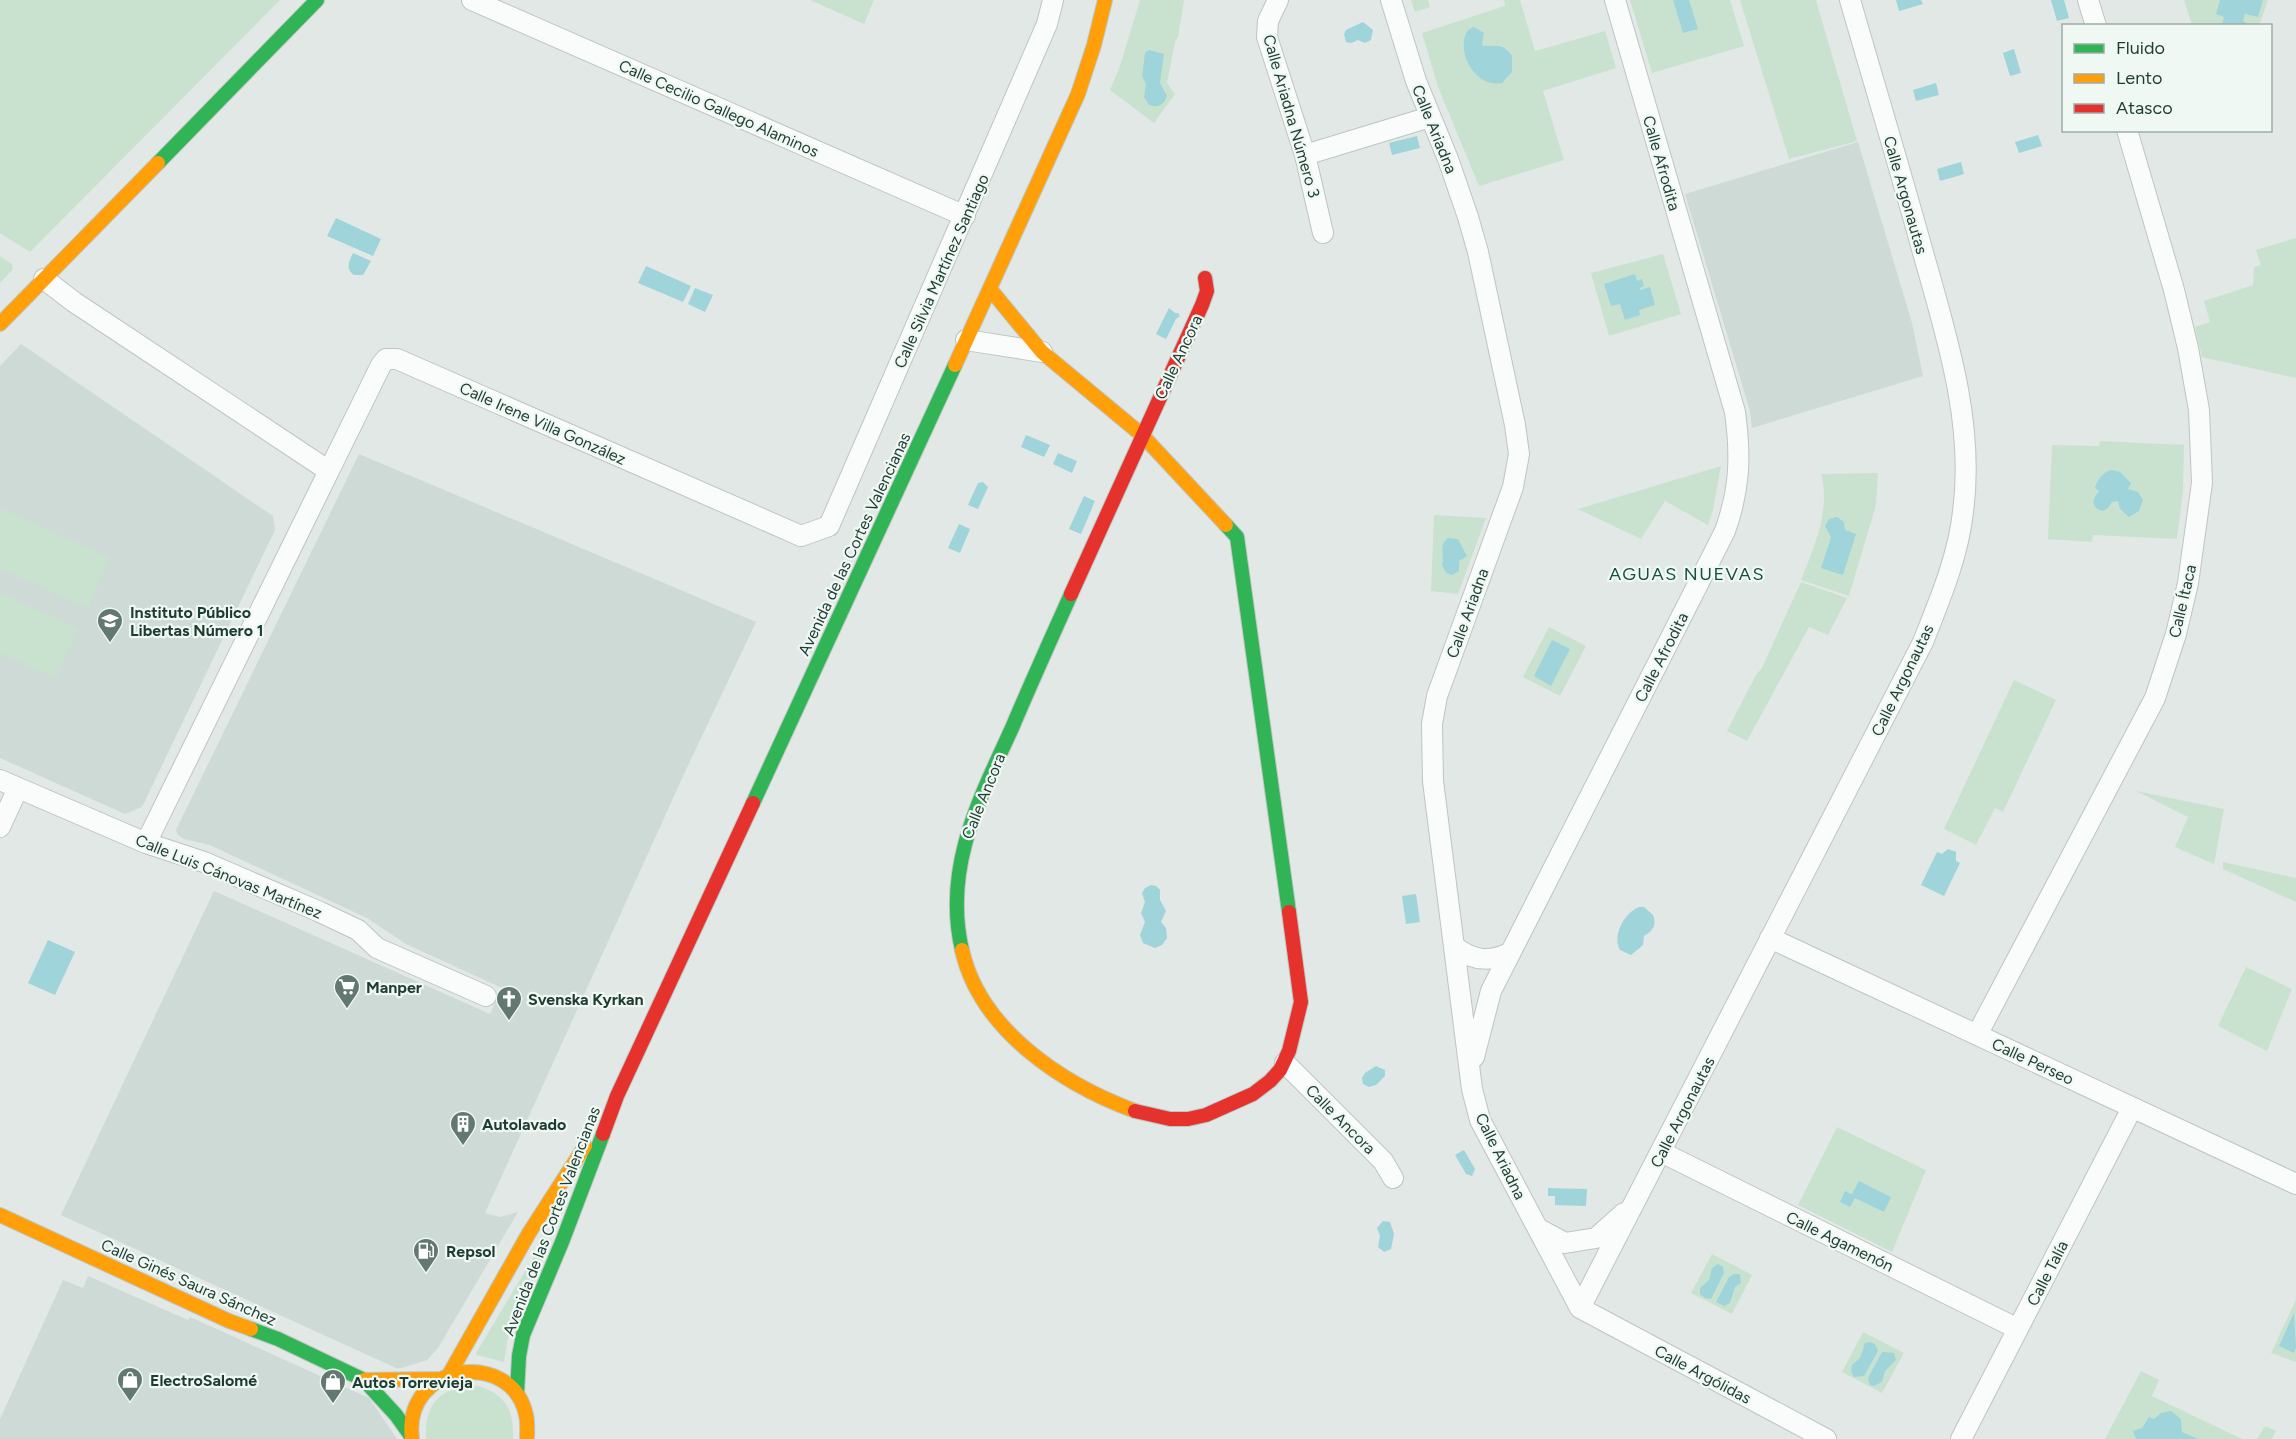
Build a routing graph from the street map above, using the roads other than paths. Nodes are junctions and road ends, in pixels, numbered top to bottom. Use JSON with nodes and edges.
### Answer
{"nodes":[{"id":1,"x":317,"y":0,"type":"edge"},
{"id":2,"x":472,"y":0,"type":"edge"},
{"id":3,"x":1053,"y":0,"type":"edge"},
{"id":4,"x":1105,"y":0,"type":"edge"},
{"id":5,"x":1278,"y":0,"type":"edge"},
{"id":6,"x":1391,"y":0,"type":"edge"},
{"id":7,"x":1615,"y":0,"type":"edge"},
{"id":8,"x":1850,"y":0,"type":"edge"},
{"id":9,"x":2088,"y":0,"type":"edge"},
{"id":10,"x":2095,"y":24,"type":"edge"},
{"id":11,"x":1430,"y":117,"type":"junction"},
{"id":12,"x":2128,"y":132,"type":"edge"},
{"id":13,"x":1305,"y":154,"type":"junction"},
{"id":14,"x":965,"y":216,"type":"junction"},
{"id":15,"x":1323,"y":233,"type":"dead end"},
{"id":16,"x":1205,"y":278,"type":"dead end"},
{"id":17,"x":44,"y":279,"type":"junction"},
{"id":18,"x":990,"y":289,"type":"junction"},
{"id":19,"x":0,"y":324,"type":"edge"},
{"id":20,"x":966,"y":340,"type":"junction"},
{"id":21,"x":1042,"y":352,"type":"junction"},
{"id":22,"x":1142,"y":435,"type":"junction"},
{"id":23,"x":328,"y":471,"type":"junction"},
{"id":24,"x":814,"y":531,"type":"joint"},
{"id":25,"x":9,"y":784,"type":"edge"},
{"id":26,"x":0,"y":827,"type":"edge"},
{"id":27,"x":146,"y":843,"type":"junction"},
{"id":28,"x":1770,"y":938,"type":"junction"},
{"id":29,"x":1455,"y":947,"type":"junction"},
{"id":30,"x":1511,"y":952,"type":"junction"},
{"id":31,"x":486,"y":996,"type":"dead end"},
{"id":32,"x":1977,"y":1035,"type":"junction"},
{"id":33,"x":1285,"y":1063,"type":"junction"},
{"id":34,"x":1472,"y":1089,"type":"junction"},
{"id":35,"x":617,"y":1096,"type":"junction"},
{"id":36,"x":2132,"y":1108,"type":"junction"},
{"id":37,"x":1662,"y":1152,"type":"junction"},
{"id":38,"x":1393,"y":1178,"type":"dead end"},
{"id":39,"x":2296,"y":1184,"type":"edge"},
{"id":40,"x":1632,"y":1205,"type":"junction"},
{"id":41,"x":0,"y":1215,"type":"edge"},
{"id":42,"x":1539,"y":1229,"type":"junction"},
{"id":43,"x":1580,"y":1308,"type":"junction"},
{"id":44,"x":2018,"y":1329,"type":"junction"},
{"id":45,"x":445,"y":1376,"type":"junction"},
{"id":46,"x":364,"y":1380,"type":"junction"},
{"id":47,"x":517,"y":1394,"type":"junction"},
{"id":48,"x":411,"y":1437,"type":"edge"},
{"id":49,"x":527,"y":1439,"type":"edge"},
{"id":50,"x":1826,"y":1439,"type":"edge"},
{"id":51,"x":1961,"y":1439,"type":"edge"}],
"edges":[{"from":1,"to":17,"type":"street"},
{"from":2,"to":14,"type":"street","name":"Calle Cecilio Gallego Alaminos"},
{"from":3,"to":14,"type":"street","name":"Calle Silvia Martínez Santiago"},
{"from":4,"to":18,"type":"street","name":"Avenida de las Cortes Valencianas"},
{"from":5,"to":13,"type":"street","name":"Calle Ariadna Número 3"},
{"from":6,"to":11,"type":"street","name":"Calle Ariadna"},
{"from":7,"to":30,"type":"street","name":"Calle Afrodita"},
{"from":8,"to":28,"type":"street","name":"Calle Argonautas"},
{"from":9,"to":10,"type":"street"},
{"from":11,"to":13,"type":"street"},
{"from":11,"to":29,"type":"street","name":"Calle Ariadna"},
{"from":12,"to":32,"type":"street","name":"Calle Ítaca"},
{"from":13,"to":15,"type":"street","name":"Calle Ariadna Número 3"},
{"from":14,"to":24,"type":"street","name":"Calle Silvia Martínez Santiago"},
{"from":16,"to":22,"type":"street","name":"Calle Ancora"},
{"from":17,"to":19,"type":"street"},
{"from":17,"to":23,"type":"street"},
{"from":18,"to":20,"type":"street","name":"Avenida de las Cortes Valencianas"},
{"from":18,"to":21,"type":"street","name":"Calle Ancora"},
{"from":20,"to":21,"type":"street","name":"Calle Ancora"},
{"from":20,"to":35,"type":"street","name":"Avenida de las Cortes Valencianas"},
{"from":21,"to":22,"type":"street","name":"Calle Ancora"},
{"from":22,"to":33,"type":"street","name":"Calle Ancora"},
{"from":22,"to":33,"type":"street","name":"Calle Ancora"},
{"from":23,"to":24,"type":"street","name":"Calle Irene Villa González"},
{"from":23,"to":27,"type":"street"},
{"from":25,"to":26,"type":"street"},
{"from":25,"to":27,"type":"street","name":"Calle Luis Cánovas Martínez"},
{"from":27,"to":31,"type":"street","name":"Calle Luis Cánovas Martínez"},
{"from":28,"to":32,"type":"street","name":"Calle Perseo"},
{"from":28,"to":37,"type":"street","name":"Calle Argonautas"},
{"from":29,"to":30,"type":"street"},
{"from":29,"to":34,"type":"street","name":"Calle Ariadna"},
{"from":30,"to":34,"type":"street","name":"Calle Afrodita"},
{"from":32,"to":36,"type":"street","name":"Calle Perseo"},
{"from":33,"to":38,"type":"street","name":"Calle Ancora"},
{"from":34,"to":42,"type":"street","name":"Calle Ariadna"},
{"from":35,"to":45,"type":"street","name":"Avenida de las Cortes Valencianas"},
{"from":35,"to":47,"type":"street","name":"Avenida de las Cortes Valencianas"},
{"from":36,"to":39,"type":"street","name":"Calle Perseo"},
{"from":36,"to":44,"type":"street","name":"Calle Talía"},
{"from":37,"to":40,"type":"street","name":"Calle Argonautas"},
{"from":37,"to":44,"type":"street","name":"Calle Agamenón"},
{"from":40,"to":42,"type":"street","name":"Calle Ariadna"},
{"from":40,"to":43,"type":"street","name":"Calle Argonautas"},
{"from":41,"to":46,"type":"street","name":"Calle Ginés Saura Sánchez"},
{"from":42,"to":43,"type":"street","name":"Calle Ariadna"},
{"from":43,"to":50,"type":"street","name":"Calle Argólidas"},
{"from":44,"to":51,"type":"street","name":"Calle Talía"},
{"from":45,"to":46,"type":"street"},
{"from":45,"to":47,"type":"street"},
{"from":45,"to":48,"type":"street","name":"Avenida de las Cortes Valencianas"},
{"from":46,"to":48,"type":"street"},
{"from":47,"to":49,"type":"street"}]}
